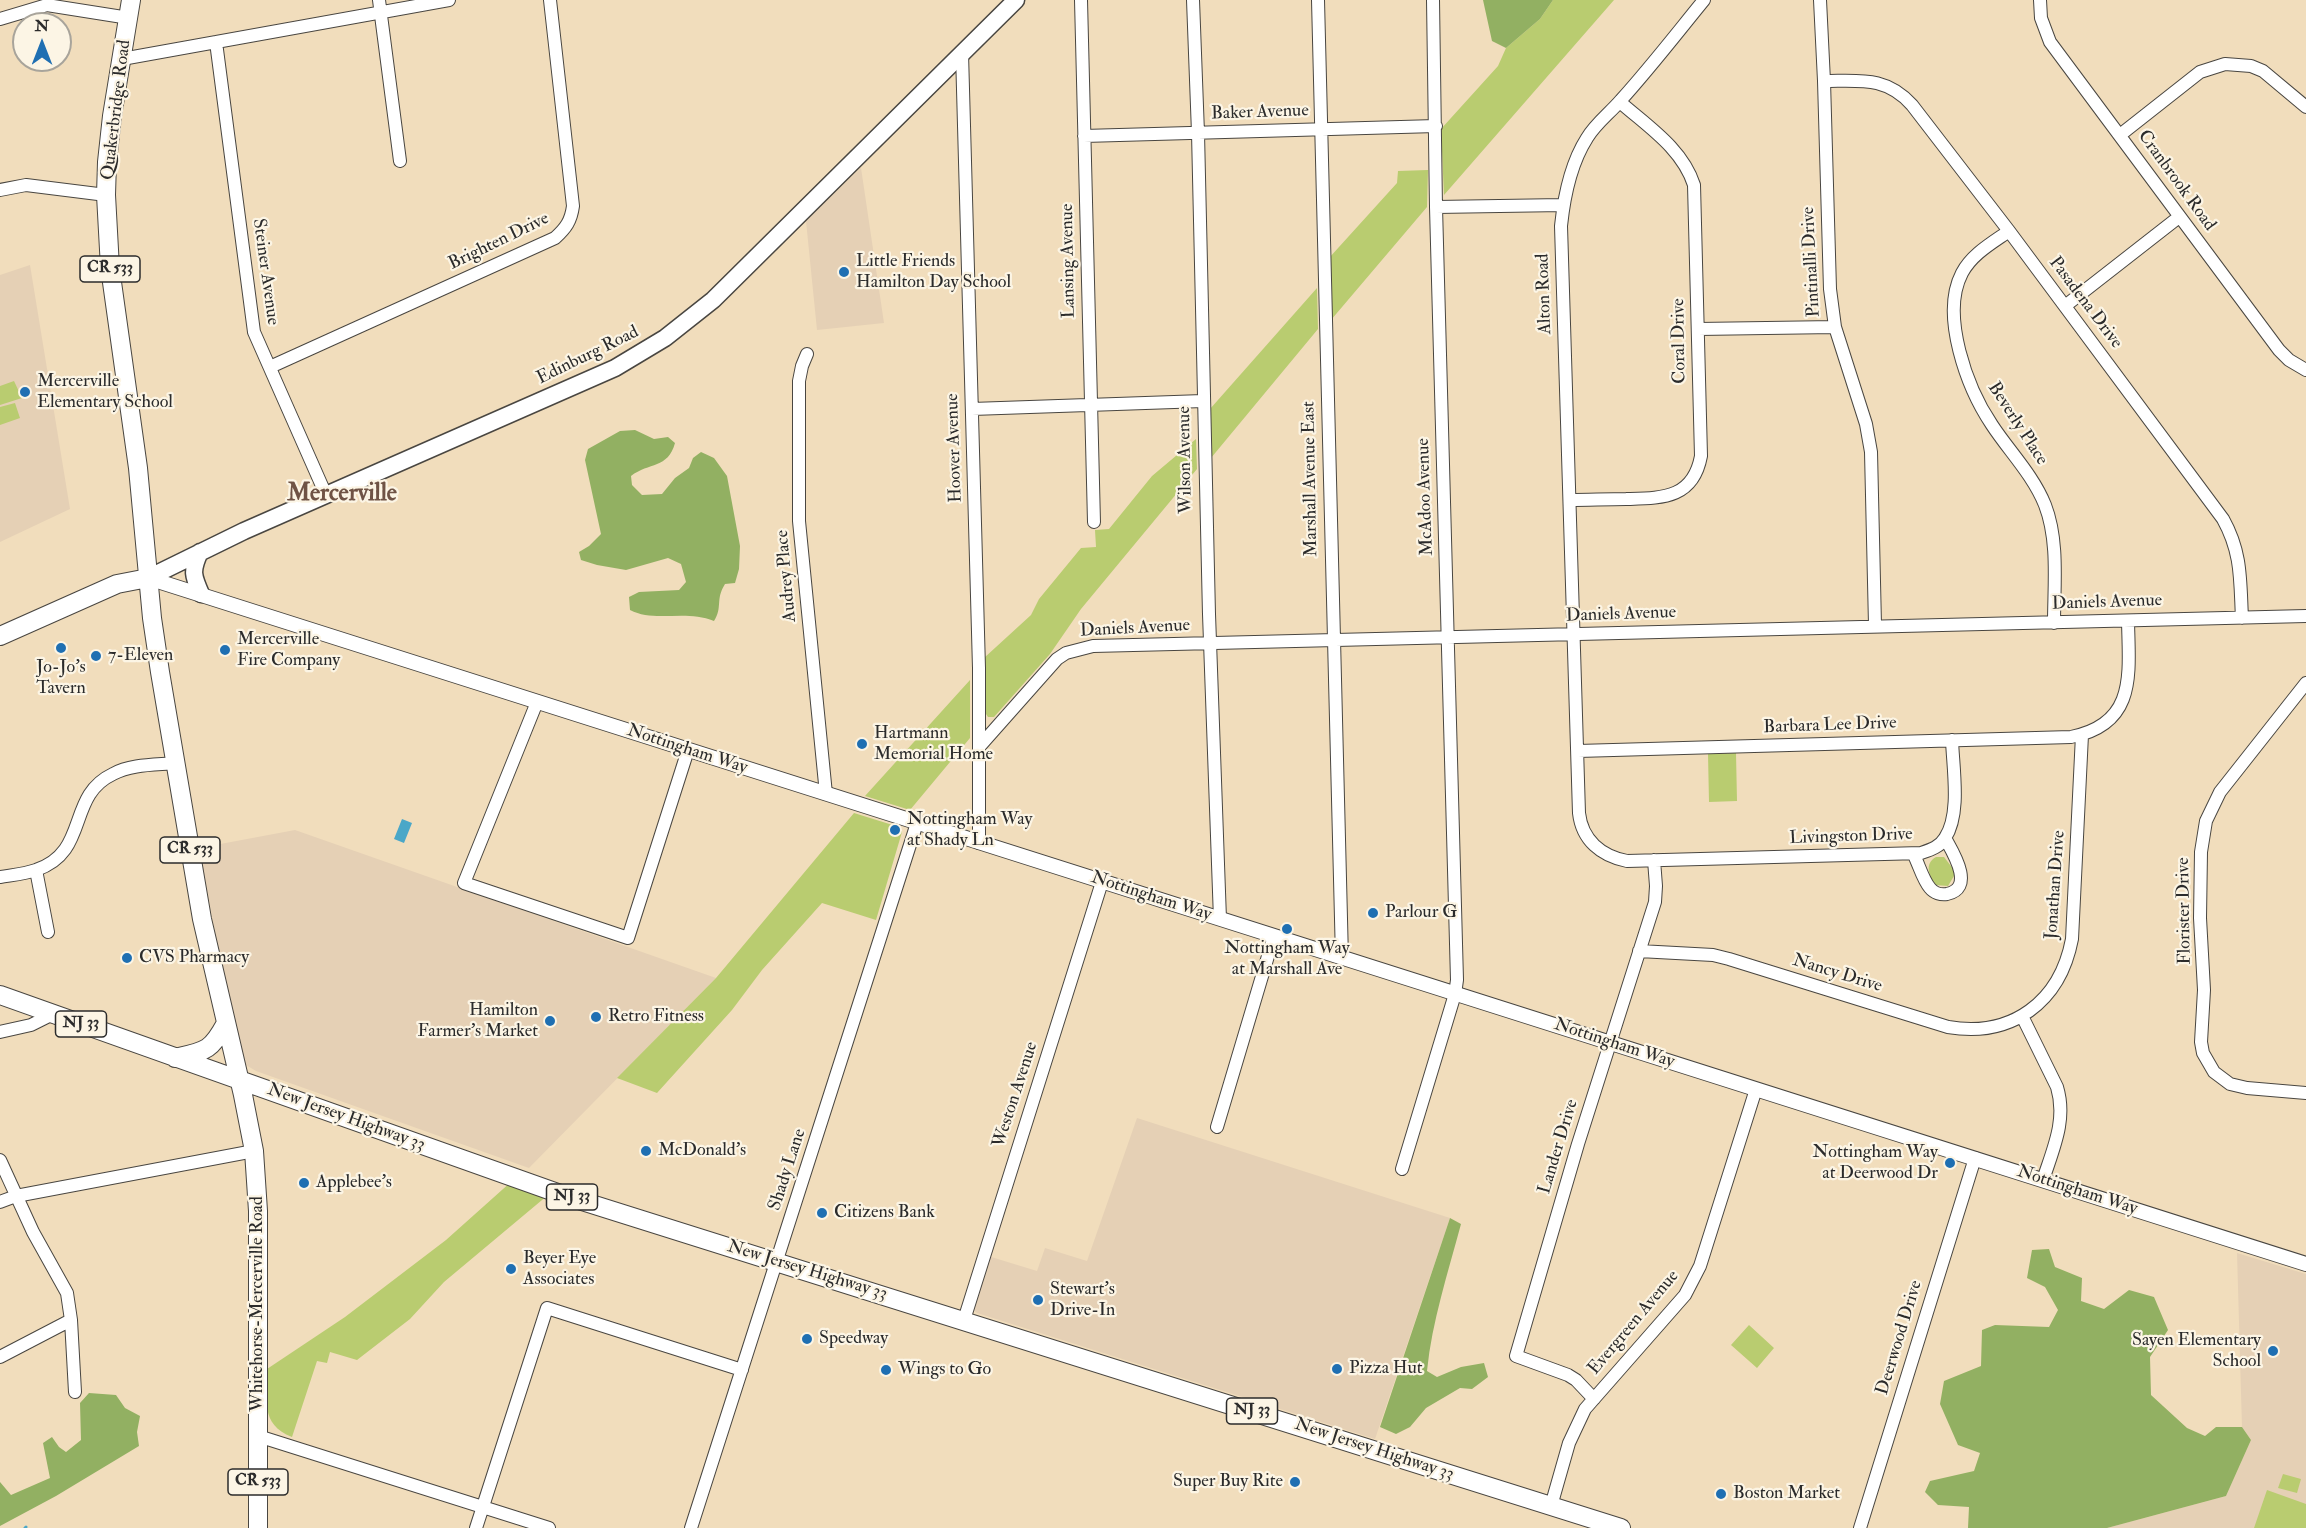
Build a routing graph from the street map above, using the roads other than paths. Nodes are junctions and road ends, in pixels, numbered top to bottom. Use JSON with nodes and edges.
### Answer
{"nodes":[{"id":1,"x":379,"y":0,"type":"edge"},
{"id":2,"x":449,"y":0,"type":"edge"},
{"id":3,"x":550,"y":0,"type":"edge"},
{"id":4,"x":1016,"y":0,"type":"edge"},
{"id":5,"x":1081,"y":0,"type":"edge"},
{"id":6,"x":1193,"y":0,"type":"edge"},
{"id":7,"x":1318,"y":0,"type":"edge"},
{"id":8,"x":1433,"y":0,"type":"edge"},
{"id":9,"x":1704,"y":0,"type":"edge"},
{"id":10,"x":1820,"y":0,"type":"edge"},
{"id":11,"x":2040,"y":0,"type":"edge"},
{"id":12,"x":130,"y":9,"type":"edge"},
{"id":13,"x":380,"y":14,"type":"junction"},
{"id":14,"x":0,"y":19,"type":"edge"},
{"id":15,"x":216,"y":42,"type":"junction"},
{"id":16,"x":962,"y":53,"type":"junction"},
{"id":17,"x":122,"y":58,"type":"junction"},
{"id":18,"x":1824,"y":81,"type":"junction"},
{"id":19,"x":1620,"y":102,"type":"junction"},
{"id":20,"x":2306,"y":107,"type":"edge"},
{"id":21,"x":1436,"y":126,"type":"junction"},
{"id":22,"x":1322,"y":129,"type":"junction"},
{"id":23,"x":1198,"y":133,"type":"junction"},
{"id":24,"x":2120,"y":135,"type":"junction"},
{"id":25,"x":1084,"y":136,"type":"junction"},
{"id":26,"x":400,"y":161,"type":"dead end"},
{"id":27,"x":0,"y":190,"type":"edge"},
{"id":28,"x":106,"y":195,"type":"junction"},
{"id":29,"x":1563,"y":205,"type":"junction"},
{"id":30,"x":1437,"y":207,"type":"junction"},
{"id":31,"x":2179,"y":217,"type":"junction"},
{"id":32,"x":2009,"y":231,"type":"junction"},
{"id":33,"x":2065,"y":306,"type":"junction"},
{"id":34,"x":1835,"y":327,"type":"junction"},
{"id":35,"x":1698,"y":329,"type":"junction"},
{"id":36,"x":807,"y":354,"type":"dead end"},
{"id":37,"x":270,"y":367,"type":"junction"},
{"id":38,"x":2306,"y":370,"type":"edge"},
{"id":39,"x":1203,"y":401,"type":"junction"},
{"id":40,"x":1091,"y":405,"type":"junction"},
{"id":41,"x":972,"y":409,"type":"junction"},
{"id":42,"x":326,"y":495,"type":"junction"},
{"id":43,"x":1570,"y":500,"type":"junction"},
{"id":44,"x":1094,"y":522,"type":"dead end"},
{"id":45,"x":200,"y":552,"type":"junction"},
{"id":46,"x":148,"y":578,"type":"junction"},
{"id":47,"x":201,"y":594,"type":"junction"},
{"id":48,"x":2306,"y":616,"type":"edge"},
{"id":49,"x":2242,"y":618,"type":"junction"},
{"id":50,"x":2128,"y":621,"type":"junction"},
{"id":51,"x":2054,"y":623,"type":"junction"},
{"id":52,"x":1875,"y":626,"type":"junction"},
{"id":53,"x":1573,"y":635,"type":"junction"},
{"id":54,"x":0,"y":636,"type":"edge"},
{"id":55,"x":1449,"y":638,"type":"junction"},
{"id":56,"x":1333,"y":640,"type":"junction"},
{"id":57,"x":1209,"y":644,"type":"junction"},
{"id":58,"x":2306,"y":683,"type":"edge"},
{"id":59,"x":537,"y":702,"type":"junction"},
{"id":60,"x":2082,"y":735,"type":"junction"},
{"id":61,"x":1952,"y":740,"type":"junction"},
{"id":62,"x":979,"y":747,"type":"junction"},
{"id":63,"x":688,"y":750,"type":"junction"},
{"id":64,"x":1578,"y":750,"type":"junction"},
{"id":65,"x":176,"y":763,"type":"junction"},
{"id":66,"x":826,"y":794,"type":"junction"},
{"id":67,"x":916,"y":823,"type":"junction"},
{"id":68,"x":1945,"y":838,"type":"junction"},
{"id":69,"x":980,"y":843,"type":"junction"},
{"id":70,"x":1914,"y":855,"type":"junction"},
{"id":71,"x":1654,"y":860,"type":"junction"},
{"id":72,"x":36,"y":870,"type":"junction"},
{"id":73,"x":0,"y":877,"type":"edge"},
{"id":74,"x":1102,"y":882,"type":"junction"},
{"id":75,"x":1220,"y":919,"type":"junction"},
{"id":76,"x":48,"y":932,"type":"dead end"},
{"id":77,"x":1274,"y":936,"type":"junction"},
{"id":78,"x":1639,"y":951,"type":"junction"},
{"id":79,"x":1342,"y":958,"type":"junction"},
{"id":80,"x":1455,"y":994,"type":"junction"},
{"id":81,"x":0,"y":995,"type":"edge"},
{"id":82,"x":53,"y":1014,"type":"junction"},
{"id":83,"x":2022,"y":1016,"type":"junction"},
{"id":84,"x":226,"y":1023,"type":"junction"},
{"id":85,"x":0,"y":1032,"type":"edge"},
{"id":86,"x":1610,"y":1043,"type":"junction"},
{"id":87,"x":175,"y":1058,"type":"junction"},
{"id":88,"x":240,"y":1081,"type":"junction"},
{"id":89,"x":1756,"y":1089,"type":"junction"},
{"id":90,"x":2306,"y":1093,"type":"edge"},
{"id":91,"x":1217,"y":1126,"type":"dead end"},
{"id":92,"x":254,"y":1151,"type":"junction"},
{"id":93,"x":1975,"y":1158,"type":"junction"},
{"id":94,"x":0,"y":1160,"type":"edge"},
{"id":95,"x":1402,"y":1169,"type":"dead end"},
{"id":96,"x":2043,"y":1180,"type":"junction"},
{"id":97,"x":16,"y":1196,"type":"junction"},
{"id":98,"x":0,"y":1202,"type":"edge"},
{"id":99,"x":777,"y":1262,"type":"junction"},
{"id":100,"x":2306,"y":1264,"type":"edge"},
{"id":101,"x":71,"y":1320,"type":"junction"},
{"id":102,"x":964,"y":1320,"type":"junction"},
{"id":103,"x":0,"y":1357,"type":"edge"},
{"id":104,"x":742,"y":1370,"type":"junction"},
{"id":105,"x":75,"y":1392,"type":"dead end"},
{"id":106,"x":1594,"y":1399,"type":"junction"},
{"id":107,"x":258,"y":1436,"type":"junction"},
{"id":108,"x":1551,"y":1506,"type":"junction"},
{"id":109,"x":483,"y":1507,"type":"junction"},
{"id":110,"x":258,"y":1528,"type":"edge"},
{"id":111,"x":477,"y":1528,"type":"edge"},
{"id":112,"x":549,"y":1528,"type":"edge"},
{"id":113,"x":691,"y":1528,"type":"edge"},
{"id":114,"x":1621,"y":1528,"type":"edge"},
{"id":115,"x":1860,"y":1528,"type":"edge"}],
"edges":[{"from":1,"to":13,"type":"street"},
{"from":2,"to":13,"type":"street"},
{"from":3,"to":37,"type":"street","name":"Brighten Drive"},
{"from":4,"to":16,"type":"main road","name":"Edinburg Road"},
{"from":5,"to":25,"type":"street","name":"Lansing Avenue"},
{"from":6,"to":23,"type":"street","name":"Wilson Avenue"},
{"from":7,"to":22,"type":"street","name":"Marshall Avenue East"},
{"from":8,"to":21,"type":"street","name":"McAdoo Avenue"},
{"from":9,"to":19,"type":"street","name":"Alton Road"},
{"from":10,"to":18,"type":"street","name":"Pintinalli Drive"},
{"from":11,"to":24,"type":"street","name":"Cranbrook Road"},
{"from":12,"to":14,"type":"street"},
{"from":12,"to":17,"type":"main road","name":"Quakerbridge Road","number":"CR 533"},
{"from":13,"to":15,"type":"street"},
{"from":13,"to":26,"type":"street"},
{"from":15,"to":17,"type":"street"},
{"from":15,"to":37,"type":"street","name":"Steiner Avenue"},
{"from":16,"to":41,"type":"street","name":"Hoover Avenue"},
{"from":16,"to":42,"type":"main road","name":"Edinburg Road"},
{"from":17,"to":28,"type":"main road","name":"Quakerbridge Road","number":"CR 533"},
{"from":18,"to":32,"type":"street","name":"Pasadena Drive"},
{"from":18,"to":34,"type":"street","name":"Pintinalli Drive"},
{"from":19,"to":29,"type":"street","name":"Alton Road"},
{"from":19,"to":35,"type":"street","name":"Coral Drive"},
{"from":20,"to":24,"type":"street"},
{"from":21,"to":22,"type":"street","name":"Baker Avenue"},
{"from":21,"to":30,"type":"street","name":"McAdoo Avenue"},
{"from":22,"to":23,"type":"street","name":"Baker Avenue"},
{"from":22,"to":56,"type":"street","name":"Marshall Avenue East"},
{"from":23,"to":25,"type":"street","name":"Baker Avenue"},
{"from":23,"to":39,"type":"street","name":"Wilson Avenue"},
{"from":24,"to":31,"type":"street","name":"Cranbrook Road"},
{"from":25,"to":40,"type":"street","name":"Lansing Avenue"},
{"from":27,"to":28,"type":"street"},
{"from":28,"to":46,"type":"main road","name":"Quakerbridge Road","number":"CR 533"},
{"from":29,"to":30,"type":"street"},
{"from":29,"to":43,"type":"street","name":"Alton Road"},
{"from":30,"to":55,"type":"street","name":"McAdoo Avenue"},
{"from":31,"to":33,"type":"street"},
{"from":31,"to":38,"type":"street","name":"Cranbrook Road"},
{"from":32,"to":33,"type":"street","name":"Pasadena Drive"},
{"from":32,"to":51,"type":"street","name":"Beverly Place"},
{"from":33,"to":49,"type":"street","name":"Pasadena Drive"},
{"from":34,"to":35,"type":"street"},
{"from":34,"to":52,"type":"street","name":"Pintinalli Drive"},
{"from":35,"to":43,"type":"street","name":"Coral Drive"},
{"from":36,"to":66,"type":"street","name":"Audrey Place"},
{"from":37,"to":42,"type":"street","name":"Steiner Avenue"},
{"from":39,"to":40,"type":"street"},
{"from":39,"to":57,"type":"street","name":"Wilson Avenue"},
{"from":40,"to":41,"type":"street"},
{"from":40,"to":44,"type":"street","name":"Lansing Avenue"},
{"from":41,"to":62,"type":"street","name":"Hoover Avenue"},
{"from":42,"to":45,"type":"main road","name":"Edinburg Road"},
{"from":43,"to":53,"type":"street","name":"Alton Road"},
{"from":45,"to":46,"type":"main road","name":"Edinburg Road"},
{"from":45,"to":47,"type":"main road"},
{"from":46,"to":47,"type":"street","name":"Nottingham Way"},
{"from":46,"to":54,"type":"main road","name":"Nottingham Way"},
{"from":46,"to":65,"type":"main road","number":"CR 533"},
{"from":47,"to":59,"type":"street","name":"Nottingham Way"},
{"from":48,"to":49,"type":"street","name":"Daniels Avenue"},
{"from":49,"to":50,"type":"street","name":"Daniels Avenue"},
{"from":50,"to":51,"type":"street","name":"Daniels Avenue"},
{"from":50,"to":60,"type":"street"},
{"from":51,"to":52,"type":"street","name":"Daniels Avenue"},
{"from":52,"to":53,"type":"street","name":"Daniels Avenue"},
{"from":53,"to":55,"type":"street","name":"Daniels Avenue"},
{"from":53,"to":64,"type":"street","name":"Alton Road"},
{"from":55,"to":56,"type":"street","name":"Daniels Avenue"},
{"from":55,"to":80,"type":"street","name":"McAdoo Avenue"},
{"from":56,"to":57,"type":"street","name":"Daniels Avenue"},
{"from":56,"to":79,"type":"street","name":"Marshall Avenue East"},
{"from":57,"to":62,"type":"street","name":"Daniels Avenue"},
{"from":57,"to":75,"type":"street","name":"Wilson Avenue"},
{"from":58,"to":90,"type":"street","name":"Florister Drive"},
{"from":59,"to":63,"type":"street","name":"Nottingham Way"},
{"from":59,"to":63,"type":"street"},
{"from":60,"to":61,"type":"street","name":"Barbara Lee Drive"},
{"from":60,"to":83,"type":"street","name":"Jonathan Drive"},
{"from":61,"to":64,"type":"street","name":"Barbara Lee Drive"},
{"from":61,"to":68,"type":"street"},
{"from":62,"to":69,"type":"street","name":"Hoover Avenue"},
{"from":63,"to":66,"type":"street","name":"Nottingham Way"},
{"from":64,"to":71,"type":"street","name":"Livingston Drive"},
{"from":65,"to":72,"type":"street"},
{"from":65,"to":84,"type":"main road","number":"CR 533"},
{"from":66,"to":67,"type":"street","name":"Nottingham Way"},
{"from":67,"to":69,"type":"street","name":"Nottingham Way"},
{"from":67,"to":99,"type":"street","name":"Shady Lane"},
{"from":68,"to":70,"type":"street","name":"Livingston Drive"},
{"from":68,"to":70,"type":"street"},
{"from":69,"to":74,"type":"street","name":"Nottingham Way"},
{"from":70,"to":71,"type":"street","name":"Livingston Drive"},
{"from":71,"to":78,"type":"street","name":"Lander Drive"},
{"from":72,"to":73,"type":"street"},
{"from":72,"to":76,"type":"street"},
{"from":74,"to":75,"type":"street","name":"Nottingham Way"},
{"from":74,"to":102,"type":"street","name":"Weston Avenue"},
{"from":75,"to":77,"type":"street","name":"Nottingham Way"},
{"from":77,"to":79,"type":"street","name":"Nottingham Way"},
{"from":77,"to":91,"type":"street"},
{"from":78,"to":83,"type":"street","name":"Nancy Drive"},
{"from":78,"to":86,"type":"street","name":"Lander Drive"},
{"from":79,"to":80,"type":"street","name":"Nottingham Way"},
{"from":80,"to":86,"type":"street","name":"Nottingham Way"},
{"from":80,"to":95,"type":"street","name":"McAdoo Avenue"},
{"from":81,"to":82,"type":"main road","name":"New Jersey Highway 33","number":"NJ 33"},
{"from":82,"to":85,"type":"street"},
{"from":82,"to":87,"type":"main road","name":"New Jersey Highway 33","number":"NJ 33"},
{"from":83,"to":96,"type":"street"},
{"from":84,"to":87,"type":"main road"},
{"from":84,"to":88,"type":"main road","number":"CR 533"},
{"from":86,"to":89,"type":"street","name":"Nottingham Way"},
{"from":86,"to":106,"type":"street","name":"Lander Drive"},
{"from":87,"to":88,"type":"main road","name":"New Jersey Highway 33","number":"NJ 33"},
{"from":88,"to":92,"type":"main road","name":"Whitehorse-Mercerville Road","number":"CR 533"},
{"from":88,"to":99,"type":"main road","name":"New Jersey Highway 33","number":"NJ 33"},
{"from":89,"to":93,"type":"street","name":"Nottingham Way"},
{"from":89,"to":106,"type":"street","name":"Evergreen Avenue"},
{"from":92,"to":97,"type":"street"},
{"from":92,"to":107,"type":"main road","name":"Whitehorse-Mercerville Road","number":"CR 533"},
{"from":93,"to":96,"type":"street","name":"Nottingham Way"},
{"from":93,"to":115,"type":"street","name":"Deerwood Drive"},
{"from":94,"to":97,"type":"street"},
{"from":96,"to":100,"type":"street","name":"Nottingham Way"},
{"from":97,"to":98,"type":"street"},
{"from":97,"to":101,"type":"street"},
{"from":99,"to":102,"type":"main road","name":"New Jersey Highway 33","number":"NJ 33"},
{"from":99,"to":104,"type":"street","name":"Shady Lane"},
{"from":101,"to":103,"type":"street"},
{"from":101,"to":105,"type":"street"},
{"from":102,"to":108,"type":"main road","name":"New Jersey Highway 33","number":"NJ 33"},
{"from":104,"to":109,"type":"street"},
{"from":104,"to":113,"type":"street","name":"Shady Lane"},
{"from":106,"to":108,"type":"street","name":"Evergreen Avenue"},
{"from":107,"to":109,"type":"street"},
{"from":107,"to":110,"type":"main road","name":"Whitehorse-Mercerville Road","number":"CR 533"},
{"from":108,"to":114,"type":"main road","name":"New Jersey Highway 33","number":"NJ 33"},
{"from":109,"to":111,"type":"street"},
{"from":109,"to":112,"type":"street"}]}
